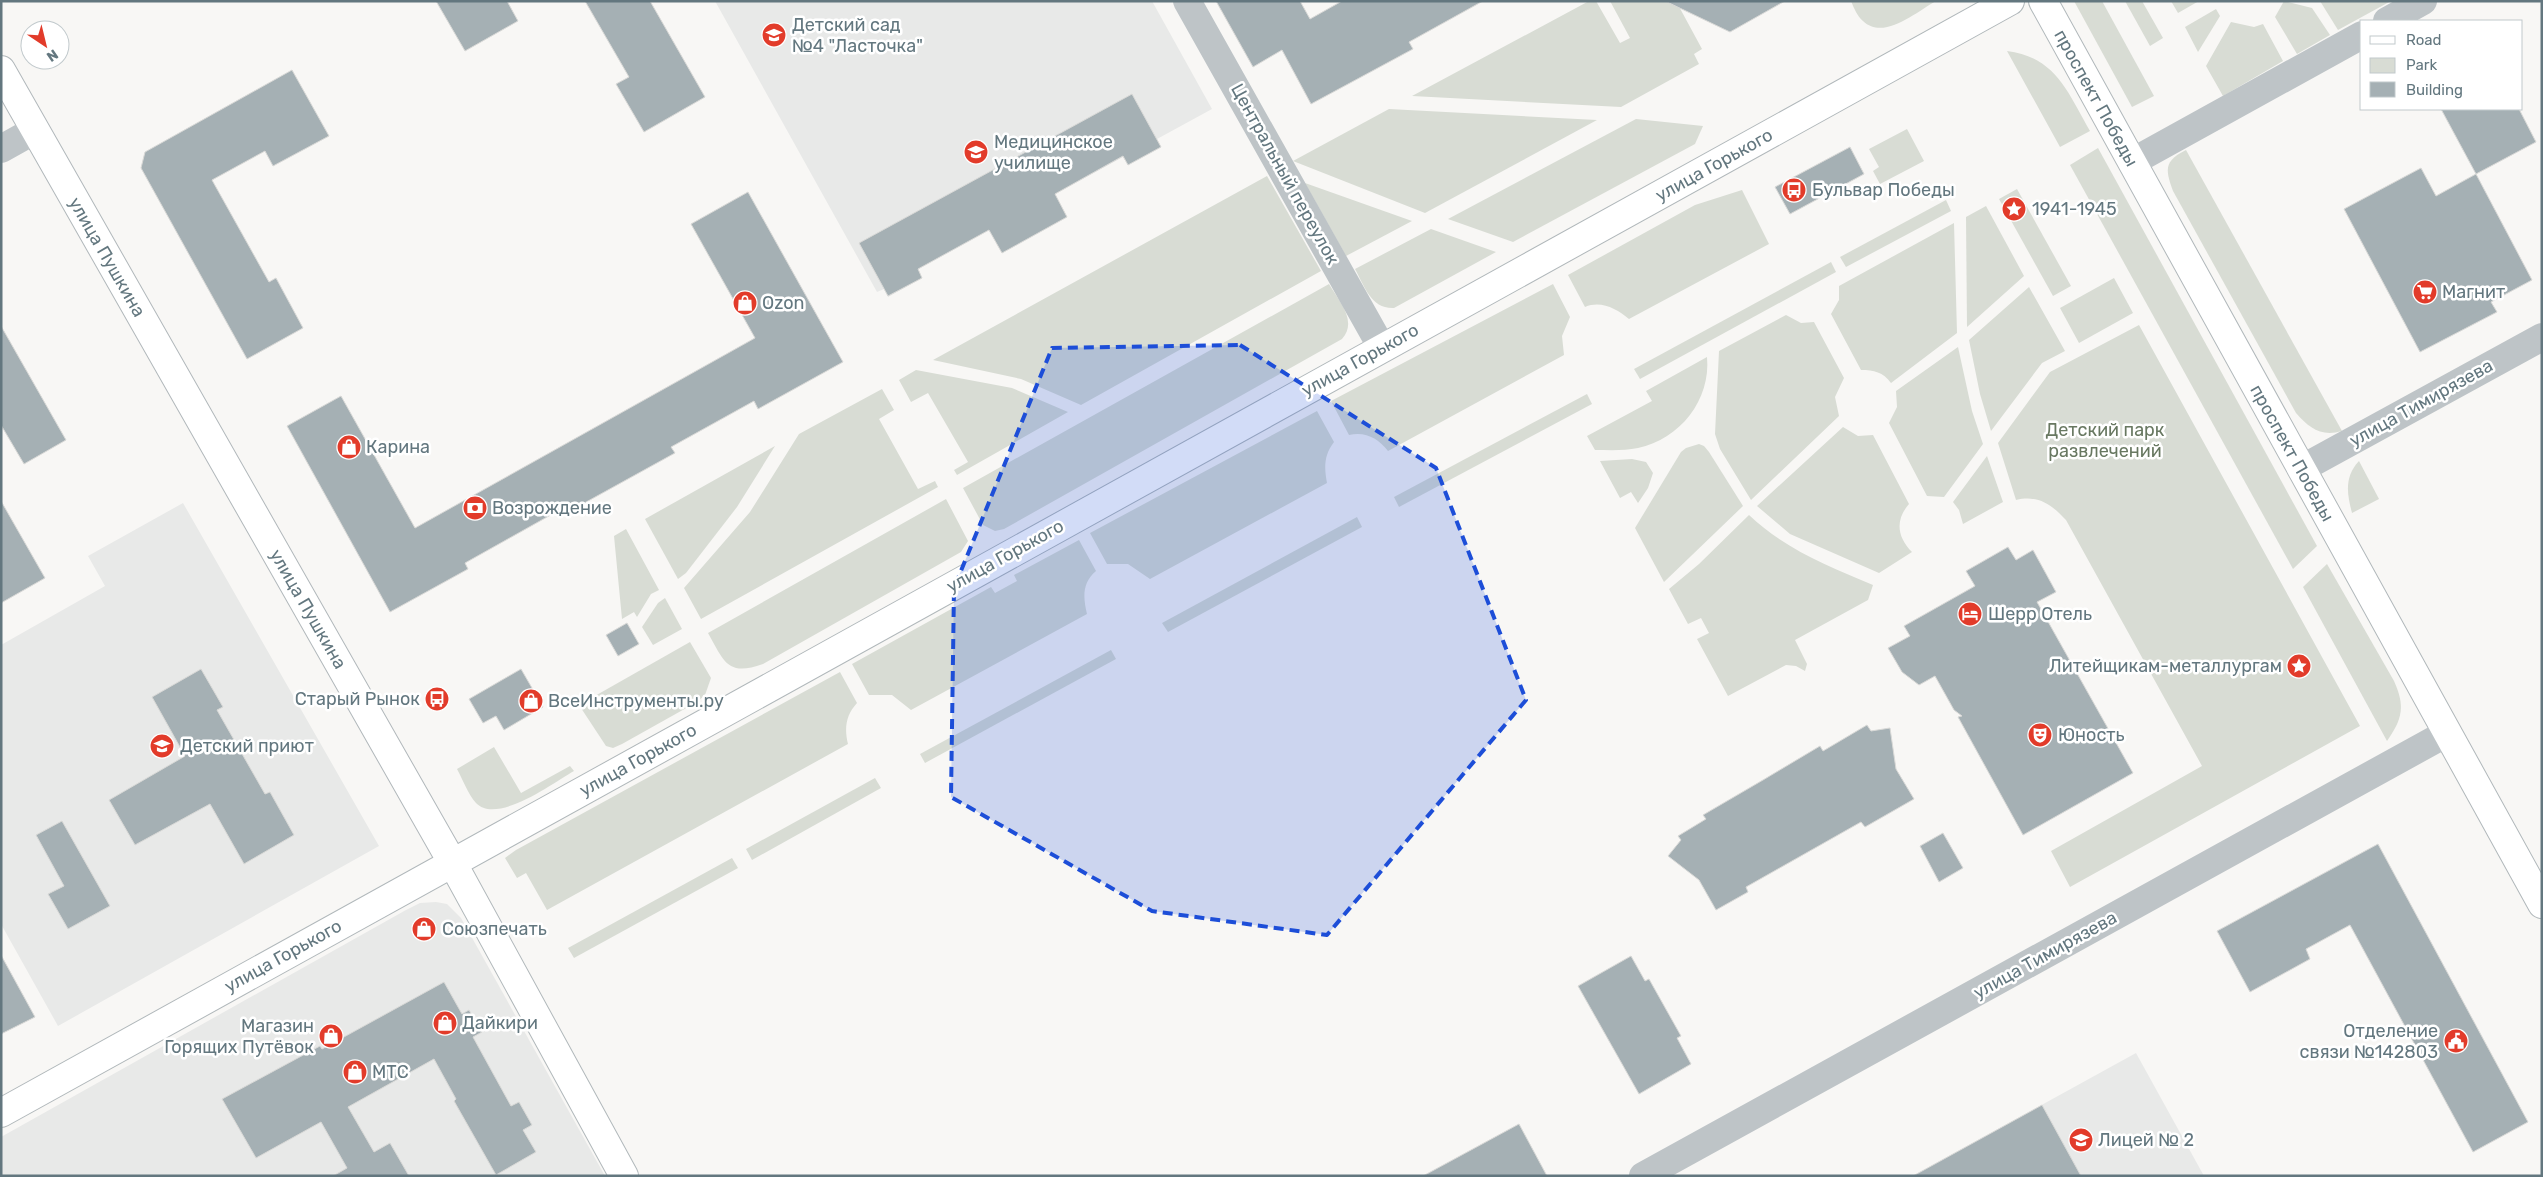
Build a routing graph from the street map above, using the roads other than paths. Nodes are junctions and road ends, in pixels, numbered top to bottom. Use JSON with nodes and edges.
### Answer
{"nodes":[{"id":1,"x":1187,"y":1,"type":"edge"},
{"id":2,"x":2010,"y":1,"type":"edge"},
{"id":3,"x":2043,"y":1,"type":"edge"},
{"id":4,"x":2423,"y":1,"type":"edge"},
{"id":5,"x":2389,"y":20,"type":"edge"},
{"id":6,"x":2360,"y":36,"type":"edge"},
{"id":7,"x":1,"y":70,"type":"edge"},
{"id":8,"x":35,"y":130,"type":"junction"},
{"id":9,"x":1,"y":149,"type":"edge"},
{"id":10,"x":2132,"y":162,"type":"junction"},
{"id":11,"x":2542,"y":337,"type":"edge"},
{"id":12,"x":1382,"y":348,"type":"junction"},
{"id":13,"x":2301,"y":469,"type":"junction"},
{"id":14,"x":2447,"y":733,"type":"junction"},
{"id":15,"x":452,"y":862,"type":"junction"},
{"id":16,"x":2542,"y":904,"type":"edge"},
{"id":17,"x":1,"y":1113,"type":"edge"},
{"id":18,"x":624,"y":1176,"type":"edge"},
{"id":19,"x":1643,"y":1176,"type":"edge"}],
"edges":[{"from":1,"to":12,"type":"street","name":"Центральный переулок"},
{"from":2,"to":12,"type":"main road","name":"улица Горького"},
{"from":3,"to":10,"type":"main road","name":"проспект Победы"},
{"from":4,"to":5,"type":"street"},
{"from":6,"to":10,"type":"street"},
{"from":7,"to":8,"type":"main road","name":"улица Пушкина"},
{"from":8,"to":9,"type":"street"},
{"from":8,"to":15,"type":"main road","name":"улица Пушкина"},
{"from":10,"to":13,"type":"main road","name":"проспект Победы"},
{"from":11,"to":13,"type":"street","name":"улица Тимирязева"},
{"from":12,"to":15,"type":"main road","name":"улица Горького"},
{"from":13,"to":14,"type":"main road","name":"проспект Победы"},
{"from":14,"to":16,"type":"main road","name":"проспект Победы"},
{"from":14,"to":19,"type":"street","name":"улица Тимирязева"},
{"from":15,"to":17,"type":"main road","name":"улица Горького"},
{"from":15,"to":18,"type":"main road","name":"улица Пушкина"}]}
